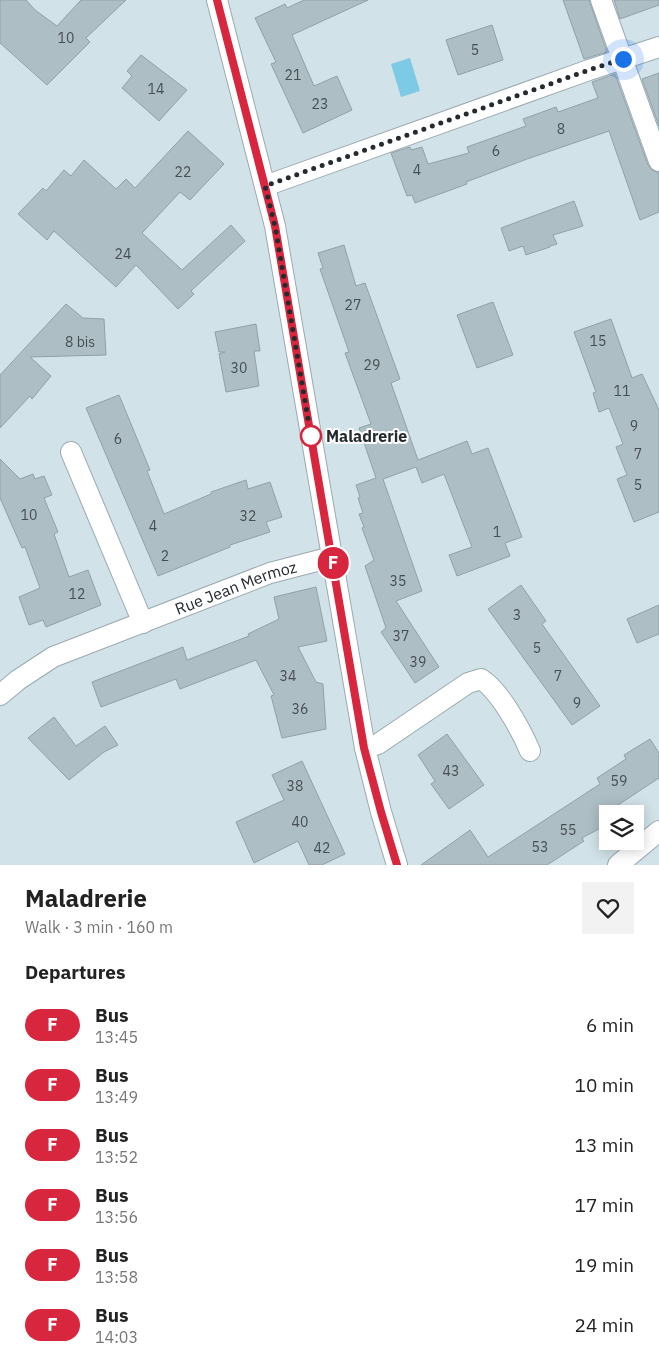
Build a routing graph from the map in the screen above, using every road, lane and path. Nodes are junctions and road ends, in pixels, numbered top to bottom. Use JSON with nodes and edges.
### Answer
{"nodes":[{"id":1,"x":218,"y":0,"type":"edge"},
{"id":2,"x":601,"y":0,"type":"edge"},
{"id":3,"x":659,"y":46,"type":"edge"},
{"id":4,"x":623,"y":59,"type":"junction"},
{"id":5,"x":659,"y":162,"type":"edge"},
{"id":6,"x":265,"y":186,"type":"junction"},
{"id":7,"x":71,"y":452,"type":"dead end"},
{"id":8,"x":332,"y":557,"type":"junction"},
{"id":9,"x":143,"y":623,"type":"junction"},
{"id":10,"x":0,"y":695,"type":"edge"},
{"id":11,"x":364,"y":748,"type":"junction"},
{"id":12,"x":530,"y":751,"type":"dead end"},
{"id":13,"x":659,"y":831,"type":"edge"},
{"id":14,"x":397,"y":865,"type":"edge"},
{"id":15,"x":618,"y":865,"type":"edge"}],
"edges":[{"from":1,"to":6,"type":"street"},
{"from":2,"to":4,"type":"street"},
{"from":3,"to":4,"type":"street"},
{"from":4,"to":5,"type":"street"},
{"from":4,"to":6,"type":"street"},
{"from":6,"to":8,"type":"street"},
{"from":7,"to":9,"type":"street"},
{"from":8,"to":9,"type":"street","name":"Rue Jean Mermoz"},
{"from":8,"to":11,"type":"street"},
{"from":9,"to":10,"type":"street","name":"Rue Jean Mermoz"},
{"from":11,"to":12,"type":"street"},
{"from":11,"to":14,"type":"street"},
{"from":13,"to":15,"type":"street"}]}
